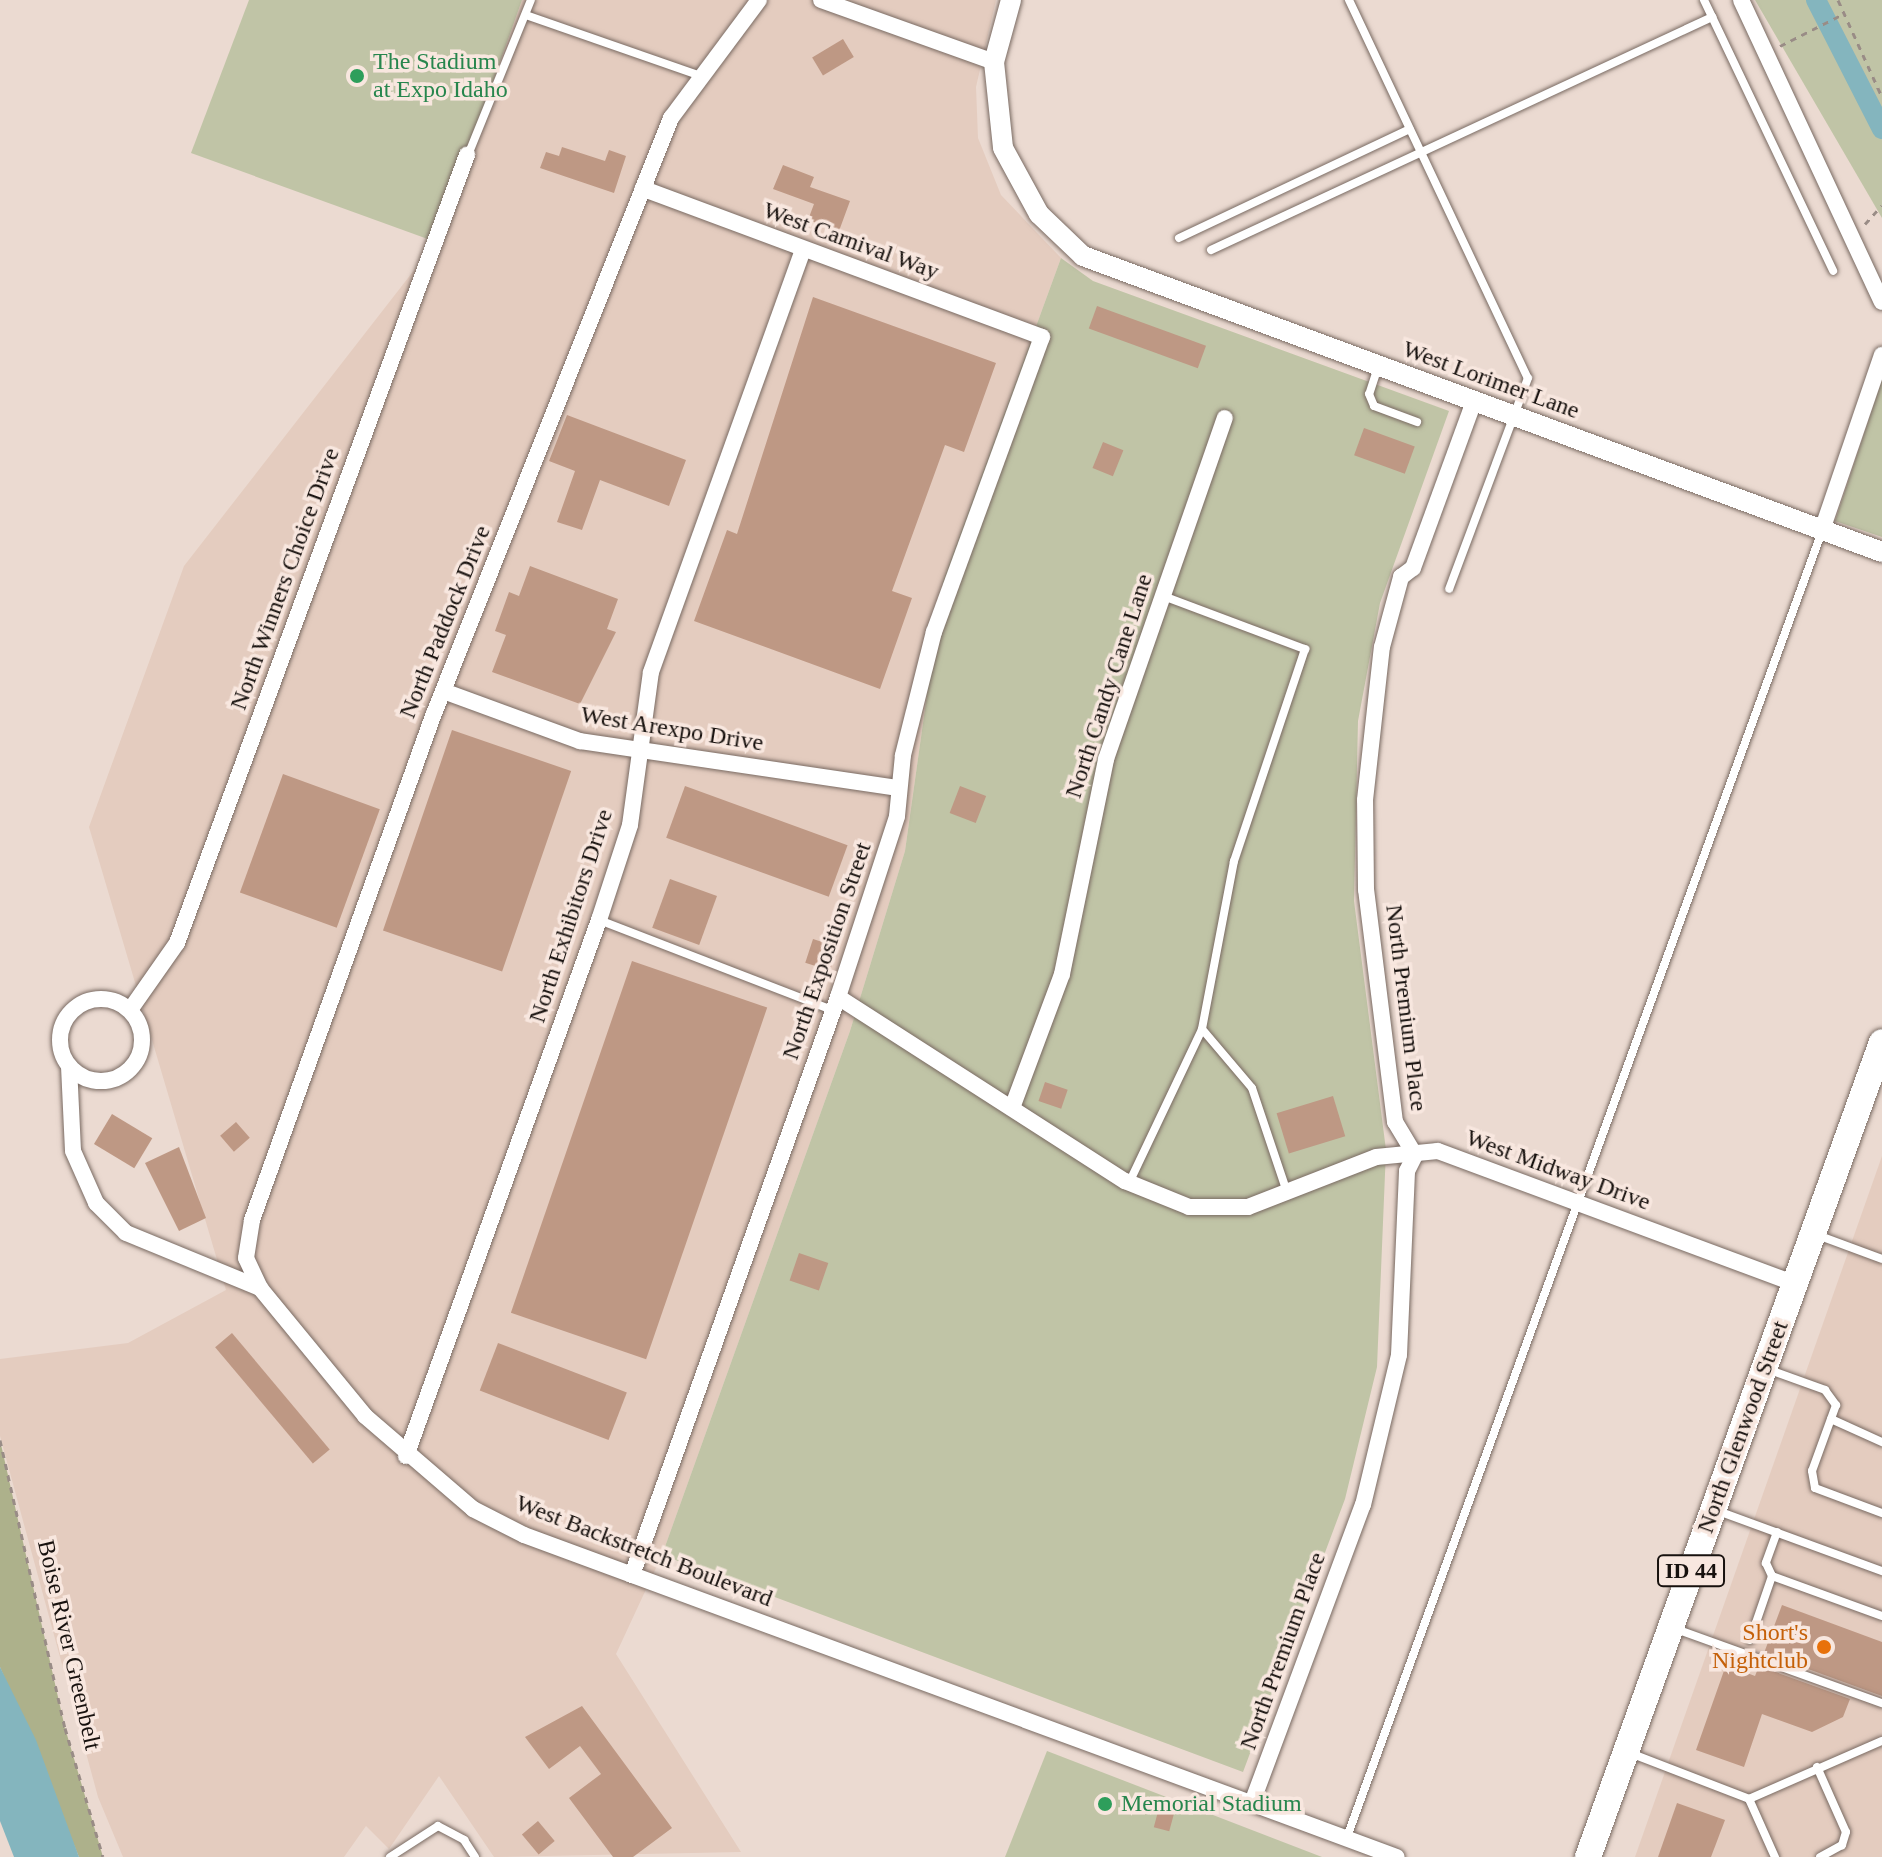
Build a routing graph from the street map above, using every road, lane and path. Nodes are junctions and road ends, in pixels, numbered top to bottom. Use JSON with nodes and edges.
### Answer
{"nodes":[{"id":1,"x":531,"y":0,"type":"edge"},
{"id":2,"x":759,"y":0,"type":"edge"},
{"id":3,"x":821,"y":0,"type":"edge"},
{"id":4,"x":1011,"y":0,"type":"edge"},
{"id":5,"x":1349,"y":0,"type":"edge"},
{"id":6,"x":1704,"y":0,"type":"edge"},
{"id":7,"x":1741,"y":0,"type":"edge"},
{"id":8,"x":1838,"y":0,"type":"edge"},
{"id":9,"x":1846,"y":12,"type":"junction"},
{"id":10,"x":526,"y":15,"type":"junction"},
{"id":11,"x":1712,"y":17,"type":"junction"},
{"id":12,"x":1792,"y":40,"type":"dead end"},
{"id":13,"x":994,"y":62,"type":"junction"},
{"id":14,"x":702,"y":77,"type":"junction"},
{"id":15,"x":1882,"y":97,"type":"edge"},
{"id":16,"x":1410,"y":129,"type":"junction"},
{"id":17,"x":1421,"y":152,"type":"junction"},
{"id":18,"x":467,"y":155,"type":"joint"},
{"id":19,"x":643,"y":189,"type":"junction"},
{"id":20,"x":1882,"y":205,"type":"edge"},
{"id":21,"x":1854,"y":236,"type":"junction"},
{"id":22,"x":1179,"y":238,"type":"dead end"},
{"id":23,"x":803,"y":249,"type":"junction"},
{"id":24,"x":1211,"y":250,"type":"dead end"},
{"id":25,"x":1833,"y":271,"type":"dead end"},
{"id":26,"x":1882,"y":302,"type":"edge"},
{"id":27,"x":1042,"y":337,"type":"joint"},
{"id":28,"x":1882,"y":355,"type":"edge"},
{"id":29,"x":1379,"y":367,"type":"junction"},
{"id":30,"x":1474,"y":401,"type":"junction"},
{"id":31,"x":1514,"y":417,"type":"junction"},
{"id":32,"x":1225,"y":418,"type":"dead end"},
{"id":33,"x":1417,"y":422,"type":"dead end"},
{"id":34,"x":1822,"y":530,"type":"junction"},
{"id":35,"x":1882,"y":552,"type":"edge"},
{"id":36,"x":1449,"y":589,"type":"dead end"},
{"id":37,"x":1162,"y":596,"type":"junction"},
{"id":38,"x":446,"y":692,"type":"junction"},
{"id":39,"x":642,"y":751,"type":"junction"},
{"id":40,"x":898,"y":788,"type":"junction"},
{"id":41,"x":599,"y":920,"type":"junction"},
{"id":42,"x":836,"y":1004,"type":"junction"},
{"id":43,"x":130,"y":1010,"type":"junction"},
{"id":44,"x":1202,"y":1029,"type":"junction"},
{"id":45,"x":1882,"y":1042,"type":"edge"},
{"id":46,"x":69,"y":1066,"type":"junction"},
{"id":47,"x":1012,"y":1108,"type":"junction"},
{"id":48,"x":1415,"y":1155,"type":"junction"},
{"id":49,"x":1129,"y":1183,"type":"junction"},
{"id":50,"x":1286,"y":1189,"type":"junction"},
{"id":51,"x":1576,"y":1202,"type":"junction"},
{"id":52,"x":1813,"y":1234,"type":"junction"},
{"id":53,"x":1882,"y":1259,"type":"edge"},
{"id":54,"x":1795,"y":1284,"type":"junction"},
{"id":55,"x":260,"y":1288,"type":"junction"},
{"id":56,"x":1764,"y":1368,"type":"junction"},
{"id":57,"x":1831,"y":1419,"type":"junction"},
{"id":58,"x":0,"y":1440,"type":"edge"},
{"id":59,"x":1882,"y":1442,"type":"edge"},
{"id":60,"x":406,"y":1456,"type":"junction"},
{"id":61,"x":1714,"y":1509,"type":"junction"},
{"id":62,"x":1882,"y":1513,"type":"edge"},
{"id":63,"x":1777,"y":1532,"type":"junction"},
{"id":64,"x":1882,"y":1571,"type":"edge"},
{"id":65,"x":632,"y":1575,"type":"junction"},
{"id":66,"x":1772,"y":1576,"type":"junction"},
{"id":67,"x":1882,"y":1616,"type":"edge"},
{"id":68,"x":1671,"y":1627,"type":"junction"},
{"id":69,"x":1750,"y":1640,"type":"dead end"},
{"id":70,"x":1882,"y":1703,"type":"edge"},
{"id":71,"x":1882,"y":1741,"type":"edge"},
{"id":72,"x":1626,"y":1752,"type":"junction"},
{"id":73,"x":1817,"y":1767,"type":"junction"},
{"id":74,"x":1749,"y":1799,"type":"junction"},
{"id":75,"x":1253,"y":1800,"type":"junction"},
{"id":76,"x":1347,"y":1837,"type":"junction"},
{"id":77,"x":402,"y":1853,"type":"edge"},
{"id":78,"x":103,"y":1857,"type":"edge"},
{"id":79,"x":390,"y":1857,"type":"edge"},
{"id":80,"x":475,"y":1857,"type":"edge"},
{"id":81,"x":1397,"y":1857,"type":"edge"},
{"id":82,"x":1588,"y":1857,"type":"edge"},
{"id":83,"x":1775,"y":1857,"type":"edge"},
{"id":84,"x":1820,"y":1857,"type":"edge"}],
"edges":[{"from":1,"to":10,"type":"lane"},
{"from":2,"to":14,"type":"street","name":"North Paddock Drive"},
{"from":3,"to":13,"type":"street"},
{"from":4,"to":13,"type":"street"},
{"from":5,"to":16,"type":"lane"},
{"from":6,"to":11,"type":"lane"},
{"from":7,"to":21,"type":"street"},
{"from":8,"to":9,"type":"path"},
{"from":9,"to":12,"type":"path"},
{"from":9,"to":15,"type":"path"},
{"from":10,"to":14,"type":"lane"},
{"from":10,"to":18,"type":"lane"},
{"from":11,"to":17,"type":"lane"},
{"from":11,"to":25,"type":"lane"},
{"from":13,"to":29,"type":"street","name":"West Lorimer Lane"},
{"from":14,"to":19,"type":"street","name":"North Paddock Drive"},
{"from":16,"to":17,"type":"lane"},
{"from":16,"to":22,"type":"lane"},
{"from":17,"to":24,"type":"lane"},
{"from":17,"to":31,"type":"lane"},
{"from":18,"to":43,"type":"street","name":"North Winners Choice Drive"},
{"from":19,"to":23,"type":"street","name":"West Carnival Way"},
{"from":19,"to":38,"type":"street","name":"North Paddock Drive"},
{"from":20,"to":21,"type":"path"},
{"from":21,"to":26,"type":"street"},
{"from":23,"to":27,"type":"street","name":"West Carnival Way"},
{"from":23,"to":39,"type":"street","name":"North Exhibitors Drive"},
{"from":27,"to":40,"type":"street","name":"North Exposition Street"},
{"from":28,"to":34,"type":"street"},
{"from":29,"to":30,"type":"street","name":"West Lorimer Lane"},
{"from":29,"to":33,"type":"lane"},
{"from":30,"to":31,"type":"street","name":"West Lorimer Lane"},
{"from":30,"to":48,"type":"street","name":"North Premium Place"},
{"from":31,"to":34,"type":"street","name":"West Lorimer Lane"},
{"from":31,"to":36,"type":"lane"},
{"from":32,"to":37,"type":"street","name":"North Candy Cane Lane"},
{"from":34,"to":35,"type":"street","name":"West Lorimer Lane"},
{"from":34,"to":51,"type":"lane"},
{"from":37,"to":44,"type":"lane"},
{"from":37,"to":47,"type":"street","name":"North Candy Cane Lane"},
{"from":38,"to":39,"type":"street","name":"West Arexpo Drive"},
{"from":38,"to":55,"type":"street","name":"North Paddock Drive"},
{"from":39,"to":40,"type":"street","name":"West Arexpo Drive"},
{"from":39,"to":41,"type":"street","name":"North Exhibitors Drive"},
{"from":40,"to":42,"type":"street","name":"North Exposition Street"},
{"from":41,"to":42,"type":"lane"},
{"from":41,"to":60,"type":"street","name":"North Exhibitors Drive"},
{"from":42,"to":47,"type":"street","name":"West Midway Drive"},
{"from":42,"to":65,"type":"street","name":"North Exposition Street"},
{"from":43,"to":46,"type":"street"},
{"from":43,"to":46,"type":"street"},
{"from":44,"to":49,"type":"lane"},
{"from":44,"to":50,"type":"lane"},
{"from":45,"to":52,"type":"main road","name":"North Glenwood Street","number":"ID 44"},
{"from":46,"to":55,"type":"street","name":"West Backstretch Boulevard"},
{"from":47,"to":49,"type":"street","name":"West Midway Drive"},
{"from":48,"to":50,"type":"street","name":"West Midway Drive"},
{"from":48,"to":51,"type":"street","name":"West Midway Drive"},
{"from":48,"to":75,"type":"street","name":"North Premium Place"},
{"from":49,"to":50,"type":"street","name":"West Midway Drive"},
{"from":51,"to":54,"type":"street","name":"West Midway Drive"},
{"from":51,"to":76,"type":"lane"},
{"from":52,"to":53,"type":"lane"},
{"from":52,"to":54,"type":"main road","name":"North Glenwood Street","number":"ID 44"},
{"from":54,"to":56,"type":"main road","name":"North Glenwood Street","number":"ID 44"},
{"from":55,"to":60,"type":"street","name":"West Backstretch Boulevard"},
{"from":56,"to":57,"type":"lane"},
{"from":56,"to":61,"type":"main road","name":"North Glenwood Street","number":"ID 44"},
{"from":57,"to":59,"type":"lane"},
{"from":57,"to":62,"type":"lane"},
{"from":58,"to":78,"type":"path","name":"Boise River Greenbelt"},
{"from":60,"to":65,"type":"street","name":"West Backstretch Boulevard"},
{"from":61,"to":63,"type":"lane"},
{"from":61,"to":68,"type":"main road","name":"North Glenwood Street","number":"ID 44"},
{"from":63,"to":64,"type":"lane"},
{"from":63,"to":66,"type":"lane"},
{"from":65,"to":75,"type":"street","name":"West Backstretch Boulevard"},
{"from":66,"to":67,"type":"lane"},
{"from":66,"to":69,"type":"lane"},
{"from":68,"to":70,"type":"lane"},
{"from":68,"to":72,"type":"main road","name":"North Glenwood Street","number":"ID 44"},
{"from":71,"to":73,"type":"lane"},
{"from":72,"to":74,"type":"lane"},
{"from":72,"to":82,"type":"main road","name":"North Glenwood Street","number":"ID 44"},
{"from":73,"to":74,"type":"lane"},
{"from":73,"to":84,"type":"lane"},
{"from":74,"to":83,"type":"lane"},
{"from":75,"to":76,"type":"street","name":"West Backstretch Boulevard"},
{"from":76,"to":81,"type":"street","name":"West Backstretch Boulevard"},
{"from":77,"to":79,"type":"lane"},
{"from":77,"to":80,"type":"lane"}]}
